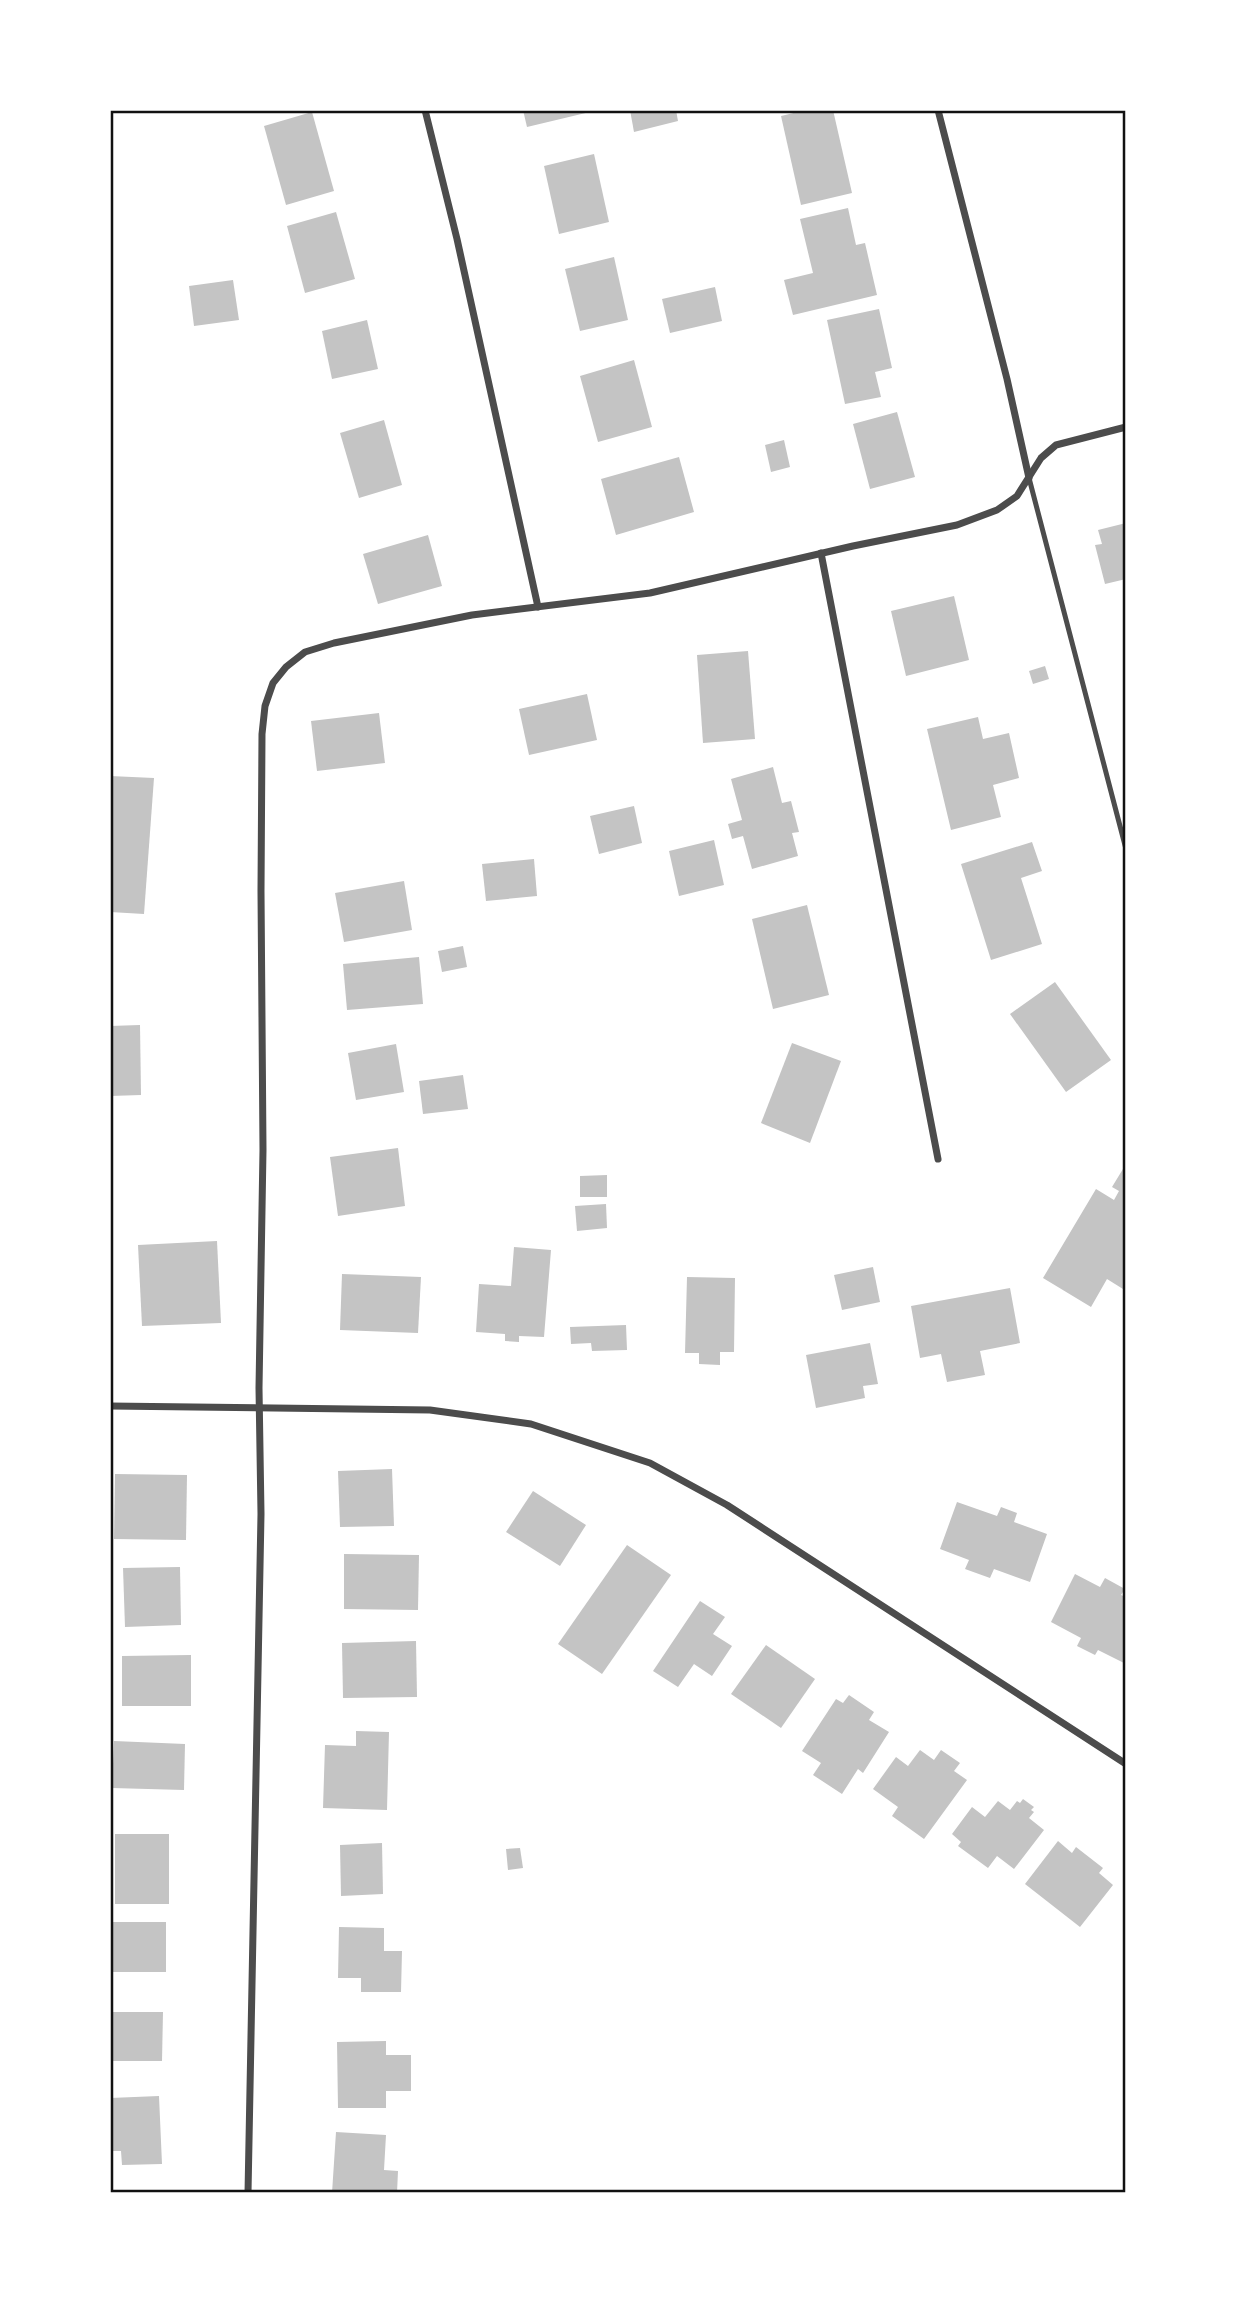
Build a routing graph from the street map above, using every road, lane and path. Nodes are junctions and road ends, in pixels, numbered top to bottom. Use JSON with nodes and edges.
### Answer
{"nodes":[{"id":1,"x":425,"y":110,"type":"edge"},
{"id":2,"x":938,"y":110,"type":"edge"},
{"id":3,"x":1126,"y":427,"type":"edge"},
{"id":4,"x":1029,"y":478,"type":"junction"},
{"id":5,"x":821,"y":553,"type":"junction"},
{"id":6,"x":538,"y":607,"type":"junction"},
{"id":7,"x":1126,"y":849,"type":"edge"},
{"id":8,"x":937,"y":1159,"type":"dead end"},
{"id":9,"x":110,"y":1406,"type":"edge"},
{"id":10,"x":259,"y":1409,"type":"junction"},
{"id":11,"x":1126,"y":1764,"type":"edge"},
{"id":12,"x":248,"y":2193,"type":"edge"}],
"edges":[{"from":1,"to":6,"type":"street"},
{"from":2,"to":4,"type":"street"},
{"from":3,"to":4,"type":"street"},
{"from":4,"to":5,"type":"street"},
{"from":4,"to":7,"type":"lane"},
{"from":5,"to":6,"type":"street"},
{"from":5,"to":8,"type":"street"},
{"from":6,"to":10,"type":"street"},
{"from":9,"to":10,"type":"street"},
{"from":10,"to":11,"type":"street"},
{"from":10,"to":12,"type":"street"}]}
